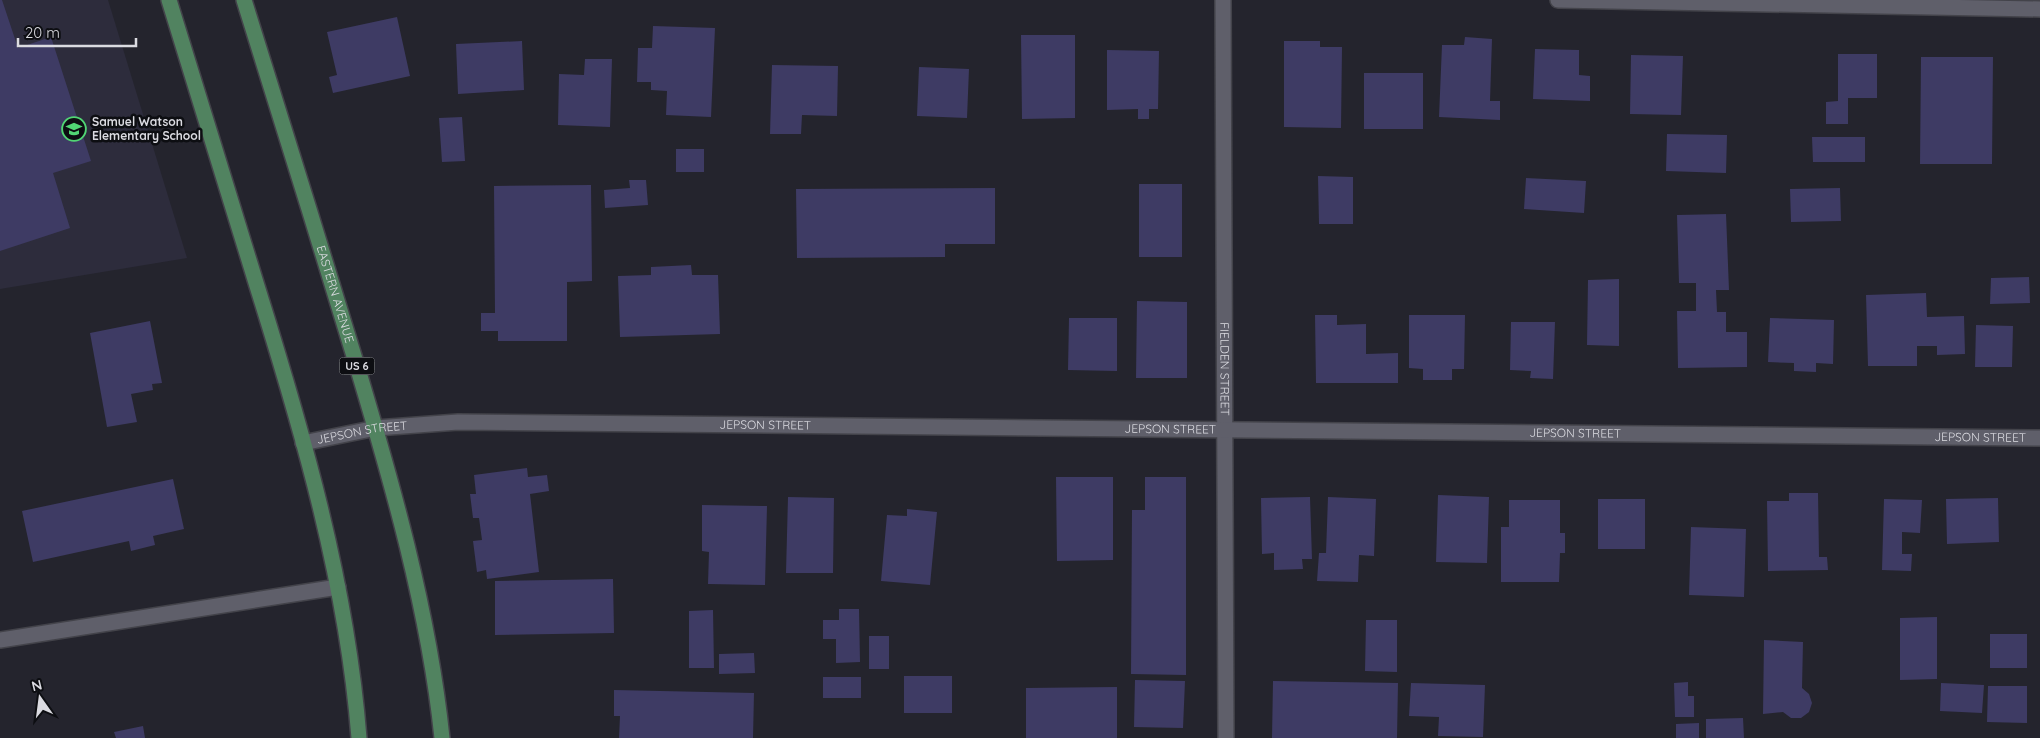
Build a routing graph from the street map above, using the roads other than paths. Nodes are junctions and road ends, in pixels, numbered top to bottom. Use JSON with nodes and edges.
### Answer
{"nodes":[{"id":1,"x":169,"y":0,"type":"edge"},
{"id":2,"x":244,"y":0,"type":"edge"},
{"id":3,"x":1223,"y":0,"type":"edge"},
{"id":4,"x":1558,"y":0,"type":"edge"},
{"id":5,"x":2040,"y":9,"type":"edge"},
{"id":6,"x":376,"y":428,"type":"junction"},
{"id":7,"x":1225,"y":430,"type":"junction"},
{"id":8,"x":2040,"y":438,"type":"edge"},
{"id":9,"x":303,"y":443,"type":"junction"},
{"id":10,"x":338,"y":587,"type":"junction"},
{"id":11,"x":0,"y":640,"type":"edge"},
{"id":12,"x":359,"y":738,"type":"edge"},
{"id":13,"x":442,"y":738,"type":"edge"},
{"id":14,"x":1226,"y":738,"type":"edge"}],
"edges":[{"from":1,"to":9,"type":"main road"},
{"from":2,"to":6,"type":"main road","name":"EASTERN AVENUE","number":"US 6"},
{"from":3,"to":7,"type":"street","name":"FIELDEN STREET"},
{"from":4,"to":5,"type":"street"},
{"from":6,"to":7,"type":"street","name":"JEPSON STREET"},
{"from":6,"to":9,"type":"street","name":"JEPSON STREET"},
{"from":6,"to":13,"type":"main road","name":"EASTERN AVENUE","number":"US 6"},
{"from":7,"to":8,"type":"street","name":"JEPSON STREET"},
{"from":7,"to":14,"type":"street","name":"FIELDEN STREET"},
{"from":9,"to":10,"type":"main road"},
{"from":10,"to":11,"type":"street"},
{"from":10,"to":12,"type":"main road"}]}
